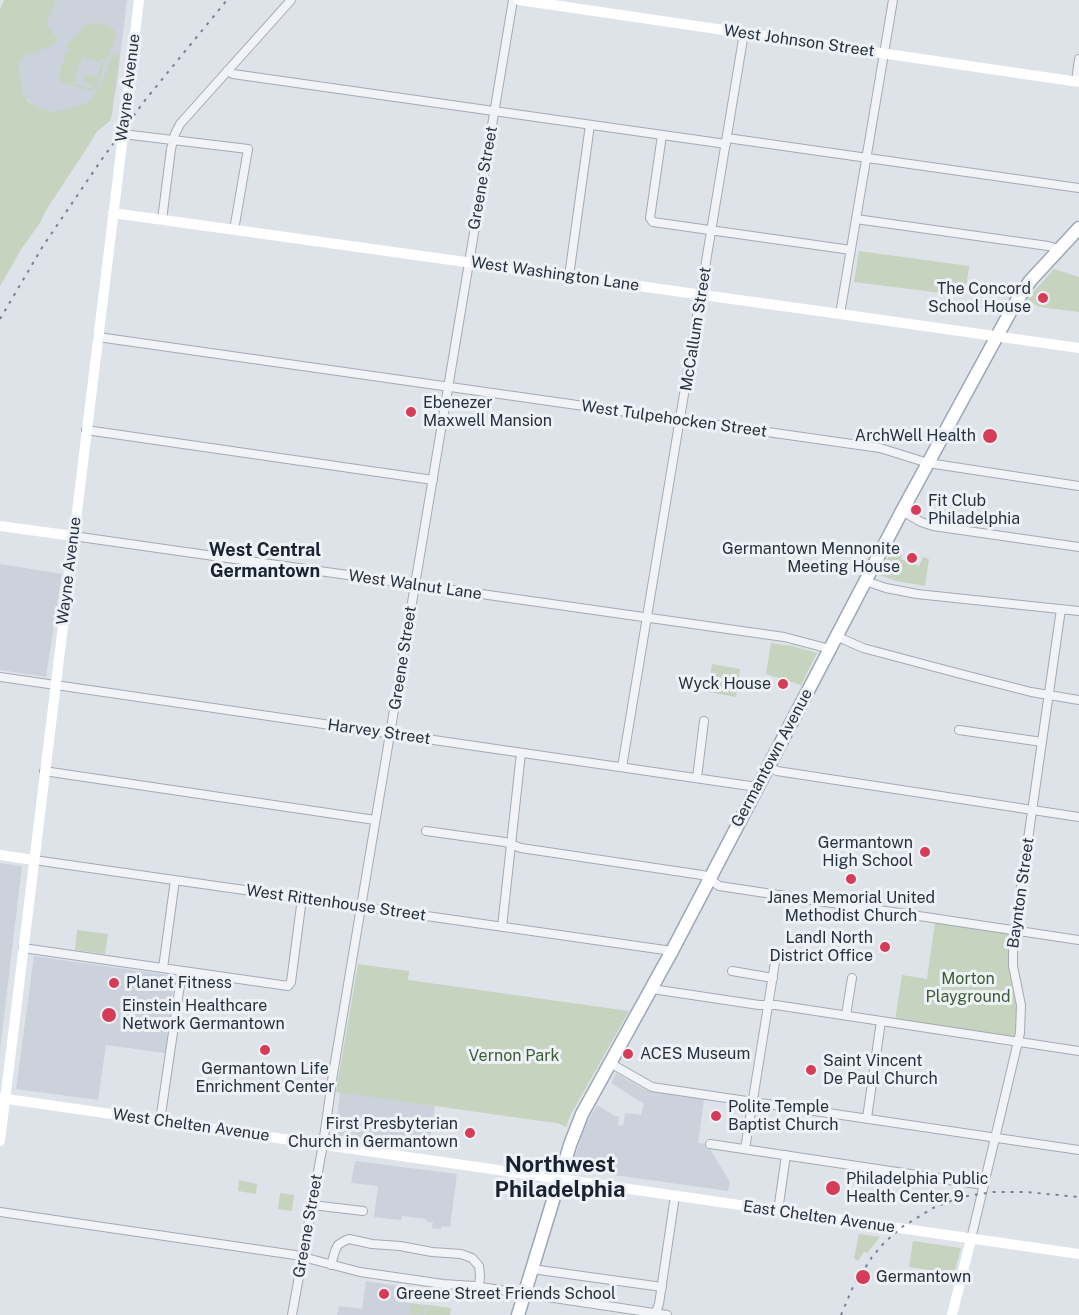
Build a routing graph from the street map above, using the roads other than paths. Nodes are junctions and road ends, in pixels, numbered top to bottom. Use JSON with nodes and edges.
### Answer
{"nodes":[{"id":1,"x":139,"y":0,"type":"edge"},
{"id":2,"x":291,"y":0,"type":"edge"},
{"id":3,"x":513,"y":0,"type":"edge"},
{"id":4,"x":519,"y":0,"type":"edge"},
{"id":5,"x":893,"y":0,"type":"edge"},
{"id":6,"x":744,"y":33,"type":"junction"},
{"id":7,"x":884,"y":53,"type":"junction"},
{"id":8,"x":1079,"y":59,"type":"edge"},
{"id":9,"x":227,"y":71,"type":"junction"},
{"id":10,"x":1077,"y":81,"type":"edge"},
{"id":11,"x":495,"y":111,"type":"junction"},
{"id":12,"x":590,"y":125,"type":"junction"},
{"id":13,"x":131,"y":135,"type":"dead end"},
{"id":14,"x":662,"y":135,"type":"junction"},
{"id":15,"x":173,"y":140,"type":"junction"},
{"id":16,"x":727,"y":141,"type":"junction"},
{"id":17,"x":867,"y":158,"type":"junction"},
{"id":18,"x":1079,"y":188,"type":"edge"},
{"id":19,"x":113,"y":213,"type":"junction"},
{"id":20,"x":856,"y":219,"type":"junction"},
{"id":21,"x":162,"y":220,"type":"junction"},
{"id":22,"x":1079,"y":228,"type":"edge"},
{"id":23,"x":234,"y":230,"type":"junction"},
{"id":24,"x":712,"y":230,"type":"junction"},
{"id":25,"x":1059,"y":249,"type":"junction"},
{"id":26,"x":851,"y":250,"type":"junction"},
{"id":27,"x":470,"y":262,"type":"junction"},
{"id":28,"x":569,"y":276,"type":"junction"},
{"id":29,"x":702,"y":295,"type":"junction"},
{"id":30,"x":840,"y":314,"type":"junction"},
{"id":31,"x":997,"y":336,"type":"junction"},
{"id":32,"x":98,"y":337,"type":"junction"},
{"id":33,"x":1079,"y":348,"type":"edge"},
{"id":34,"x":448,"y":387,"type":"junction"},
{"id":35,"x":680,"y":420,"type":"junction"},
{"id":36,"x":86,"y":430,"type":"junction"},
{"id":37,"x":928,"y":463,"type":"junction"},
{"id":38,"x":433,"y":480,"type":"junction"},
{"id":39,"x":1079,"y":486,"type":"edge"},
{"id":40,"x":902,"y":511,"type":"junction"},
{"id":41,"x":0,"y":525,"type":"edge"},
{"id":42,"x":74,"y":536,"type":"junction"},
{"id":43,"x":1079,"y":547,"type":"edge"},
{"id":44,"x":866,"y":581,"type":"junction"},
{"id":45,"x":415,"y":585,"type":"junction"},
{"id":46,"x":1061,"y":609,"type":"junction"},
{"id":47,"x":1079,"y":611,"type":"edge"},
{"id":48,"x":647,"y":618,"type":"junction"},
{"id":49,"x":836,"y":636,"type":"junction"},
{"id":50,"x":830,"y":649,"type":"junction"},
{"id":51,"x":0,"y":677,"type":"edge"},
{"id":52,"x":55,"y":686,"type":"junction"},
{"id":53,"x":1049,"y":695,"type":"junction"},
{"id":54,"x":1079,"y":700,"type":"edge"},
{"id":55,"x":704,"y":721,"type":"dead end"},
{"id":56,"x":959,"y":730,"type":"dead end"},
{"id":57,"x":390,"y":734,"type":"junction"},
{"id":58,"x":1042,"y":742,"type":"junction"},
{"id":59,"x":521,"y":753,"type":"junction"},
{"id":60,"x":622,"y":767,"type":"junction"},
{"id":61,"x":768,"y":767,"type":"junction"},
{"id":62,"x":44,"y":771,"type":"junction"},
{"id":63,"x":697,"y":778,"type":"junction"},
{"id":64,"x":757,"y":787,"type":"junction"},
{"id":65,"x":1032,"y":809,"type":"junction"},
{"id":66,"x":1079,"y":817,"type":"edge"},
{"id":67,"x":375,"y":820,"type":"junction"},
{"id":68,"x":426,"y":831,"type":"dead end"},
{"id":69,"x":511,"y":845,"type":"junction"},
{"id":70,"x":0,"y":855,"type":"edge"},
{"id":71,"x":34,"y":860,"type":"junction"},
{"id":72,"x":710,"y":879,"type":"junction"},
{"id":73,"x":175,"y":880,"type":"junction"},
{"id":74,"x":302,"y":898,"type":"junction"},
{"id":75,"x":361,"y":907,"type":"junction"},
{"id":76,"x":502,"y":927,"type":"junction"},
{"id":77,"x":1016,"y":930,"type":"junction"},
{"id":78,"x":1079,"y":940,"type":"edge"},
{"id":79,"x":23,"y":948,"type":"junction"},
{"id":80,"x":672,"y":951,"type":"junction"},
{"id":81,"x":776,"y":956,"type":"dead end"},
{"id":82,"x":163,"y":968,"type":"junction"},
{"id":83,"x":182,"y":971,"type":"junction"},
{"id":84,"x":732,"y":971,"type":"dead end"},
{"id":85,"x":773,"y":978,"type":"junction"},
{"id":86,"x":852,"y":978,"type":"dead end"},
{"id":87,"x":652,"y":989,"type":"junction"},
{"id":88,"x":768,"y":1005,"type":"junction"},
{"id":89,"x":846,"y":1015,"type":"junction"},
{"id":90,"x":881,"y":1021,"type":"junction"},
{"id":91,"x":1018,"y":1041,"type":"junction"},
{"id":92,"x":1079,"y":1051,"type":"edge"},
{"id":93,"x":610,"y":1063,"type":"junction"},
{"id":94,"x":3,"y":1099,"type":"edge"},
{"id":95,"x":753,"y":1101,"type":"junction"},
{"id":96,"x":867,"y":1118,"type":"junction"},
{"id":97,"x":160,"y":1121,"type":"junction"},
{"id":98,"x":995,"y":1137,"type":"junction"},
{"id":99,"x":0,"y":1142,"type":"edge"},
{"id":100,"x":323,"y":1144,"type":"junction"},
{"id":101,"x":710,"y":1144,"type":"dead end"},
{"id":102,"x":745,"y":1149,"type":"junction"},
{"id":103,"x":1079,"y":1150,"type":"edge"},
{"id":104,"x":786,"y":1155,"type":"junction"},
{"id":105,"x":559,"y":1179,"type":"junction"},
{"id":106,"x":984,"y":1185,"type":"junction"},
{"id":107,"x":675,"y":1196,"type":"junction"},
{"id":108,"x":312,"y":1204,"type":"junction"},
{"id":109,"x":363,"y":1211,"type":"dead end"},
{"id":110,"x":778,"y":1211,"type":"junction"},
{"id":111,"x":0,"y":1212,"type":"edge"},
{"id":112,"x":971,"y":1239,"type":"junction"},
{"id":113,"x":1079,"y":1254,"type":"edge"},
{"id":114,"x":303,"y":1257,"type":"junction"},
{"id":115,"x":332,"y":1265,"type":"junction"},
{"id":116,"x":532,"y":1269,"type":"junction"},
{"id":117,"x":478,"y":1287,"type":"junction"},
{"id":118,"x":662,"y":1287,"type":"junction"},
{"id":119,"x":524,"y":1295,"type":"junction"},
{"id":120,"x":655,"y":1314,"type":"edge"},
{"id":121,"x":292,"y":1315,"type":"edge"},
{"id":122,"x":518,"y":1315,"type":"edge"},
{"id":123,"x":667,"y":1315,"type":"edge"},
{"id":124,"x":952,"y":1315,"type":"edge"}],
"edges":[{"from":1,"to":19,"type":"main road","name":"Wayne Avenue","bridge":true},
{"from":2,"to":9,"type":"street"},
{"from":3,"to":11,"type":"street","name":"Greene Street"},
{"from":4,"to":6,"type":"main road","name":"West Johnson Street"},
{"from":5,"to":7,"type":"street"},
{"from":6,"to":7,"type":"main road","name":"West Johnson Street"},
{"from":6,"to":16,"type":"street","name":"McCallum Street"},
{"from":7,"to":10,"type":"main road","name":"West Johnson Street"},
{"from":7,"to":17,"type":"street"},
{"from":8,"to":10,"type":"street"},
{"from":9,"to":11,"type":"street"},
{"from":9,"to":15,"type":"street"},
{"from":11,"to":12,"type":"street"},
{"from":11,"to":27,"type":"street","name":"Greene Street"},
{"from":12,"to":14,"type":"street"},
{"from":12,"to":28,"type":"street"},
{"from":13,"to":15,"type":"street"},
{"from":14,"to":16,"type":"street"},
{"from":14,"to":24,"type":"street"},
{"from":15,"to":21,"type":"street"},
{"from":15,"to":23,"type":"street"},
{"from":16,"to":17,"type":"street"},
{"from":16,"to":24,"type":"street","name":"McCallum Street"},
{"from":17,"to":18,"type":"street"},
{"from":17,"to":20,"type":"street"},
{"from":19,"to":21,"type":"main road","name":"West Washington Lane"},
{"from":19,"to":32,"type":"main road","name":"Wayne Avenue"},
{"from":20,"to":25,"type":"street"},
{"from":20,"to":26,"type":"street"},
{"from":21,"to":23,"type":"main road","name":"West Washington Lane"},
{"from":22,"to":25,"type":"main road","name":"Germantown Avenue"},
{"from":23,"to":27,"type":"main road","name":"West Washington Lane"},
{"from":24,"to":26,"type":"street"},
{"from":24,"to":29,"type":"street","name":"McCallum Street"},
{"from":25,"to":31,"type":"main road","name":"Germantown Avenue"},
{"from":26,"to":30,"type":"street"},
{"from":27,"to":28,"type":"main road","name":"West Washington Lane"},
{"from":27,"to":34,"type":"street","name":"Greene Street"},
{"from":28,"to":29,"type":"main road","name":"West Washington Lane"},
{"from":29,"to":30,"type":"main road","name":"West Washington Lane"},
{"from":29,"to":35,"type":"street","name":"McCallum Street"},
{"from":30,"to":31,"type":"main road","name":"West Washington Lane"},
{"from":31,"to":33,"type":"main road","name":"West Washington Lane"},
{"from":31,"to":37,"type":"main road","name":"Germantown Avenue"},
{"from":32,"to":34,"type":"street","name":"West Tulpehocken Street"},
{"from":32,"to":36,"type":"main road","name":"Wayne Avenue"},
{"from":34,"to":35,"type":"street","name":"West Tulpehocken Street"},
{"from":34,"to":38,"type":"street","name":"Greene Street"},
{"from":35,"to":37,"type":"street","name":"West Tulpehocken Street"},
{"from":35,"to":48,"type":"street","name":"McCallum Street"},
{"from":36,"to":38,"type":"street"},
{"from":36,"to":42,"type":"main road","name":"Wayne Avenue"},
{"from":37,"to":39,"type":"street","name":"West Tulpehocken Street"},
{"from":37,"to":40,"type":"main road","name":"Germantown Avenue"},
{"from":38,"to":45,"type":"street","name":"Greene Street"},
{"from":40,"to":43,"type":"street"},
{"from":40,"to":44,"type":"main road","name":"Germantown Avenue"},
{"from":41,"to":42,"type":"main road","name":"West Walnut Lane"},
{"from":42,"to":45,"type":"street","name":"West Walnut Lane"},
{"from":42,"to":52,"type":"main road","name":"Wayne Avenue"},
{"from":44,"to":46,"type":"street"},
{"from":44,"to":49,"type":"main road","name":"Germantown Avenue"},
{"from":45,"to":48,"type":"street","name":"West Walnut Lane"},
{"from":45,"to":57,"type":"street","name":"Greene Street"},
{"from":46,"to":47,"type":"street"},
{"from":46,"to":53,"type":"street","name":"Baynton Street"},
{"from":48,"to":50,"type":"street","name":"West Walnut Lane"},
{"from":48,"to":60,"type":"street","name":"McCallum Street"},
{"from":49,"to":50,"type":"main road","name":"Germantown Avenue"},
{"from":49,"to":53,"type":"street"},
{"from":50,"to":61,"type":"main road","name":"Germantown Avenue"},
{"from":51,"to":52,"type":"street","name":"Harvey Street"},
{"from":52,"to":57,"type":"street","name":"Harvey Street"},
{"from":52,"to":62,"type":"main road","name":"Wayne Avenue"},
{"from":53,"to":54,"type":"street"},
{"from":53,"to":58,"type":"street","name":"Baynton Street"},
{"from":55,"to":63,"type":"street"},
{"from":56,"to":58,"type":"street"},
{"from":57,"to":59,"type":"street","name":"Harvey Street"},
{"from":57,"to":67,"type":"street","name":"Greene Street"},
{"from":58,"to":65,"type":"street","name":"Baynton Street"},
{"from":59,"to":60,"type":"street","name":"Harvey Street"},
{"from":59,"to":69,"type":"street"},
{"from":60,"to":63,"type":"street","name":"Harvey Street"},
{"from":61,"to":64,"type":"main road","name":"Germantown Avenue"},
{"from":61,"to":65,"type":"street"},
{"from":62,"to":67,"type":"street"},
{"from":62,"to":71,"type":"main road","name":"Wayne Avenue"},
{"from":63,"to":64,"type":"street","name":"Harvey Street"},
{"from":64,"to":72,"type":"main road","name":"Germantown Avenue"},
{"from":65,"to":66,"type":"street"},
{"from":65,"to":77,"type":"street","name":"Baynton Street"},
{"from":67,"to":75,"type":"street","name":"Greene Street"},
{"from":68,"to":69,"type":"street"},
{"from":69,"to":72,"type":"street"},
{"from":69,"to":76,"type":"street"},
{"from":70,"to":71,"type":"main road","name":"West Rittenhouse Street"},
{"from":71,"to":73,"type":"street","name":"West Rittenhouse Street"},
{"from":71,"to":79,"type":"main road","name":"Wayne Avenue"},
{"from":72,"to":77,"type":"street"},
{"from":72,"to":80,"type":"main road","name":"Germantown Avenue"},
{"from":73,"to":74,"type":"street","name":"West Rittenhouse Street"},
{"from":73,"to":82,"type":"street"},
{"from":74,"to":75,"type":"street","name":"West Rittenhouse Street"},
{"from":74,"to":83,"type":"street"},
{"from":75,"to":76,"type":"street","name":"West Rittenhouse Street"},
{"from":75,"to":100,"type":"street","name":"Greene Street"},
{"from":76,"to":80,"type":"street","name":"West Rittenhouse Street"},
{"from":77,"to":78,"type":"street"},
{"from":77,"to":91,"type":"street","name":"Baynton Street"},
{"from":79,"to":82,"type":"street"},
{"from":79,"to":94,"type":"main road","name":"Wayne Avenue"},
{"from":80,"to":87,"type":"main road","name":"Germantown Avenue"},
{"from":81,"to":85,"type":"street"},
{"from":82,"to":83,"type":"street"},
{"from":83,"to":97,"type":"street"},
{"from":84,"to":85,"type":"street"},
{"from":85,"to":88,"type":"street"},
{"from":86,"to":89,"type":"street"},
{"from":87,"to":88,"type":"street"},
{"from":87,"to":93,"type":"main road","name":"Germantown Avenue"},
{"from":88,"to":89,"type":"street"},
{"from":88,"to":95,"type":"street"},
{"from":89,"to":90,"type":"street"},
{"from":90,"to":91,"type":"street"},
{"from":90,"to":96,"type":"street"},
{"from":91,"to":92,"type":"street"},
{"from":91,"to":98,"type":"street","name":"Baynton Street"},
{"from":93,"to":95,"type":"street"},
{"from":93,"to":105,"type":"main road","name":"Germantown Avenue"},
{"from":94,"to":97,"type":"main road","name":"West Chelten Avenue"},
{"from":94,"to":99,"type":"main road","name":"Wayne Avenue"},
{"from":95,"to":96,"type":"street"},
{"from":95,"to":102,"type":"street"},
{"from":96,"to":98,"type":"street"},
{"from":97,"to":100,"type":"main road","name":"West Chelten Avenue"},
{"from":98,"to":103,"type":"street"},
{"from":98,"to":106,"type":"street","name":"Baynton Street"},
{"from":100,"to":105,"type":"main road","name":"West Chelten Avenue"},
{"from":100,"to":108,"type":"street","name":"Greene Street"},
{"from":101,"to":102,"type":"street"},
{"from":102,"to":104,"type":"street"},
{"from":104,"to":106,"type":"street"},
{"from":104,"to":110,"type":"street"},
{"from":105,"to":107,"type":"main road","name":"East Chelten Avenue"},
{"from":105,"to":116,"type":"main road","name":"Germantown Avenue"},
{"from":106,"to":112,"type":"street","name":"Baynton Street"},
{"from":107,"to":110,"type":"main road","name":"East Chelten Avenue"},
{"from":107,"to":118,"type":"street"},
{"from":108,"to":109,"type":"street"},
{"from":108,"to":114,"type":"street","name":"Greene Street"},
{"from":110,"to":112,"type":"main road","name":"East Chelten Avenue"},
{"from":111,"to":114,"type":"street"},
{"from":112,"to":113,"type":"main road","name":"East Chelten Avenue"},
{"from":112,"to":124,"type":"main road","name":"Baynton Street"},
{"from":114,"to":115,"type":"street"},
{"from":114,"to":121,"type":"street","name":"Greene Street"},
{"from":115,"to":117,"type":"street"},
{"from":115,"to":117,"type":"street"},
{"from":116,"to":118,"type":"street"},
{"from":116,"to":119,"type":"main road","name":"Germantown Avenue"},
{"from":117,"to":119,"type":"street"},
{"from":118,"to":120,"type":"street"},
{"from":119,"to":120,"type":"street"},
{"from":119,"to":122,"type":"main road","name":"Germantown Avenue"},
{"from":120,"to":123,"type":"street"}]}
